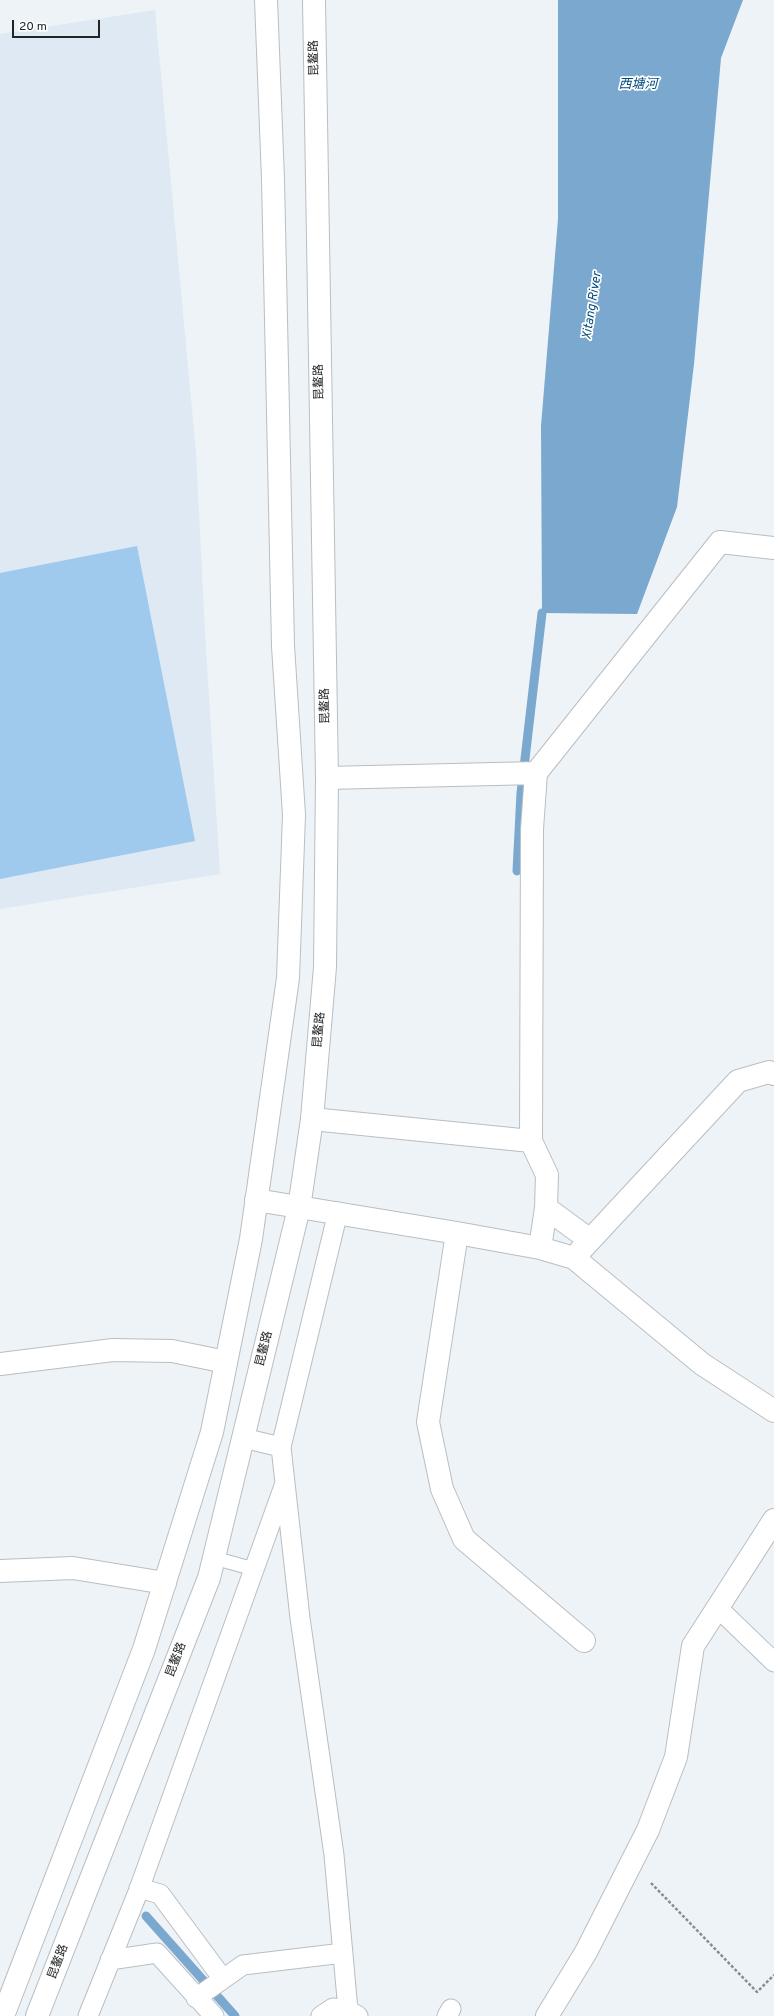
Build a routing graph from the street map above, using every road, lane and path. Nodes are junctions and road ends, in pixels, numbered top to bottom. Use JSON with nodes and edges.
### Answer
{"nodes":[{"id":1,"x":266,"y":0,"type":"edge"},
{"id":2,"x":314,"y":0,"type":"edge"},
{"id":3,"x":774,"y":548,"type":"edge"},
{"id":4,"x":536,"y":773,"type":"junction"},
{"id":5,"x":327,"y":778,"type":"junction"},
{"id":6,"x":774,"y":1074,"type":"edge"},
{"id":7,"x":312,"y":1119,"type":"junction"},
{"id":8,"x":531,"y":1141,"type":"junction"},
{"id":9,"x":256,"y":1200,"type":"junction"},
{"id":10,"x":299,"y":1208,"type":"junction"},
{"id":11,"x":546,"y":1208,"type":"junction"},
{"id":12,"x":338,"y":1212,"type":"junction"},
{"id":13,"x":457,"y":1233,"type":"junction"},
{"id":14,"x":590,"y":1240,"type":"junction"},
{"id":15,"x":540,"y":1248,"type":"junction"},
{"id":16,"x":574,"y":1258,"type":"junction"},
{"id":17,"x":226,"y":1362,"type":"junction"},
{"id":18,"x":0,"y":1364,"type":"edge"},
{"id":19,"x":774,"y":1411,"type":"edge"},
{"id":20,"x":243,"y":1438,"type":"junction"},
{"id":21,"x":281,"y":1447,"type":"junction"},
{"id":22,"x":285,"y":1482,"type":"junction"},
{"id":23,"x":774,"y":1520,"type":"edge"},
{"id":24,"x":214,"y":1558,"type":"junction"},
{"id":25,"x":254,"y":1569,"type":"junction"},
{"id":26,"x":0,"y":1572,"type":"edge"},
{"id":27,"x":165,"y":1583,"type":"junction"},
{"id":28,"x":718,"y":1608,"type":"junction"},
{"id":29,"x":584,"y":1641,"type":"dead end"},
{"id":30,"x":774,"y":1662,"type":"edge"},
{"id":31,"x":632,"y":1863,"type":"junction"},
{"id":32,"x":139,"y":1888,"type":"junction"},
{"id":33,"x":343,"y":1953,"type":"junction"},
{"id":34,"x":110,"y":1960,"type":"junction"},
{"id":35,"x":774,"y":1974,"type":"edge"},
{"id":36,"x":223,"y":1979,"type":"junction"},
{"id":37,"x":196,"y":1998,"type":"junction"},
{"id":38,"x":351,"y":2014,"type":"edge"},
{"id":39,"x":3,"y":2016,"type":"edge"},
{"id":40,"x":37,"y":2016,"type":"edge"},
{"id":41,"x":88,"y":2016,"type":"edge"},
{"id":42,"x":214,"y":2016,"type":"edge"},
{"id":43,"x":322,"y":2016,"type":"edge"},
{"id":44,"x":547,"y":2016,"type":"edge"}],
"edges":[{"from":1,"to":9,"type":"street"},
{"from":2,"to":5,"type":"street","name":"昆鳌路"},
{"from":3,"to":4,"type":"street"},
{"from":4,"to":5,"type":"street"},
{"from":4,"to":8,"type":"street"},
{"from":5,"to":7,"type":"street","name":"昆鳌路"},
{"from":6,"to":14,"type":"street"},
{"from":7,"to":8,"type":"street"},
{"from":7,"to":10,"type":"street","name":"昆鳌路"},
{"from":8,"to":11,"type":"street"},
{"from":9,"to":10,"type":"street"},
{"from":9,"to":17,"type":"street"},
{"from":10,"to":12,"type":"street"},
{"from":10,"to":20,"type":"street","name":"昆鳌路"},
{"from":11,"to":14,"type":"street"},
{"from":11,"to":15,"type":"street"},
{"from":12,"to":13,"type":"street"},
{"from":12,"to":21,"type":"street"},
{"from":13,"to":15,"type":"street"},
{"from":13,"to":29,"type":"street"},
{"from":14,"to":16,"type":"street"},
{"from":15,"to":16,"type":"street"},
{"from":16,"to":19,"type":"street"},
{"from":17,"to":18,"type":"street"},
{"from":17,"to":27,"type":"street"},
{"from":20,"to":21,"type":"street"},
{"from":20,"to":24,"type":"street","name":"昆鳌路"},
{"from":21,"to":22,"type":"street"},
{"from":22,"to":25,"type":"street"},
{"from":22,"to":33,"type":"street"},
{"from":23,"to":28,"type":"street"},
{"from":24,"to":25,"type":"lane"},
{"from":24,"to":40,"type":"street","name":"昆鳌路"},
{"from":25,"to":32,"type":"street"},
{"from":26,"to":27,"type":"street"},
{"from":27,"to":39,"type":"street"},
{"from":28,"to":30,"type":"street"},
{"from":28,"to":31,"type":"street"},
{"from":31,"to":35,"type":"path"},
{"from":31,"to":44,"type":"street"},
{"from":32,"to":34,"type":"street"},
{"from":32,"to":36,"type":"street"},
{"from":33,"to":36,"type":"street"},
{"from":33,"to":38,"type":"street"},
{"from":34,"to":37,"type":"street"},
{"from":34,"to":41,"type":"street"},
{"from":36,"to":37,"type":"street"},
{"from":37,"to":42,"type":"street"},
{"from":38,"to":43,"type":"street"}]}
